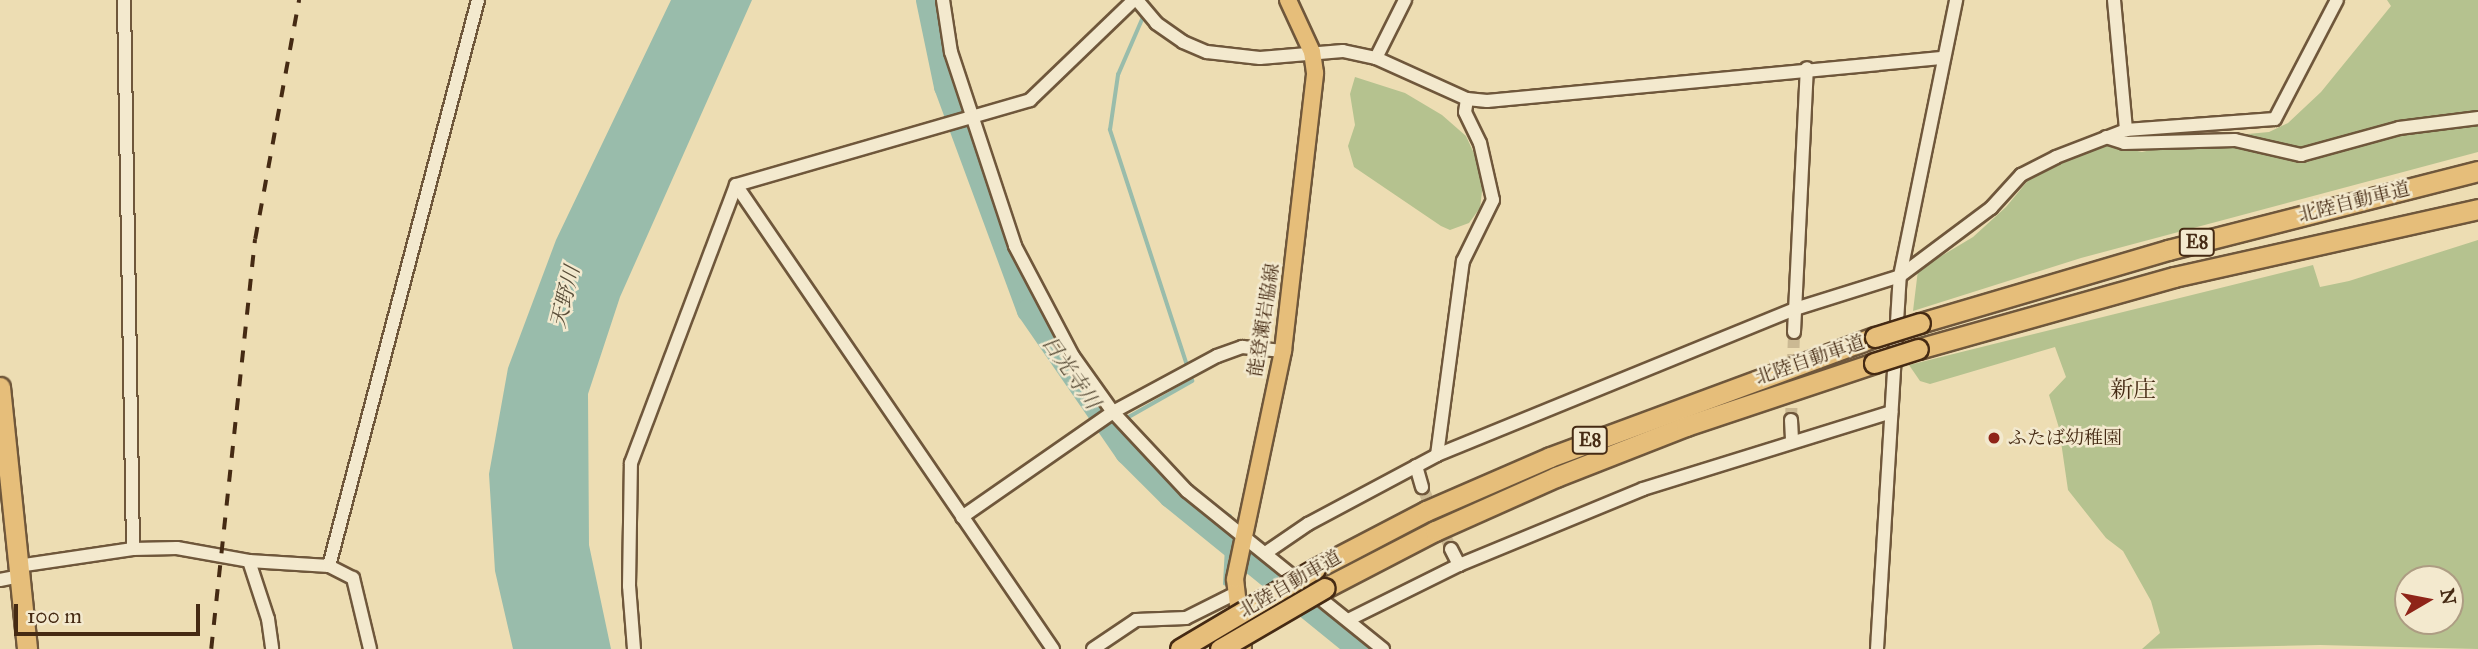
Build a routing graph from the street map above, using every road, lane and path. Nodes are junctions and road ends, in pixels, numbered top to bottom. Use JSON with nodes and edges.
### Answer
{"nodes":[{"id":1,"x":124,"y":0,"type":"edge"},
{"id":2,"x":478,"y":0,"type":"edge"},
{"id":3,"x":943,"y":0,"type":"edge"},
{"id":4,"x":1135,"y":0,"type":"edge"},
{"id":5,"x":1288,"y":0,"type":"edge"},
{"id":6,"x":1405,"y":0,"type":"edge"},
{"id":7,"x":1956,"y":0,"type":"edge"},
{"id":8,"x":2114,"y":0,"type":"edge"},
{"id":9,"x":2337,"y":0,"type":"edge"},
{"id":10,"x":1312,"y":52,"type":"junction"},
{"id":11,"x":1376,"y":58,"type":"junction"},
{"id":12,"x":1941,"y":58,"type":"junction"},
{"id":13,"x":1807,"y":68,"type":"junction"},
{"id":14,"x":1467,"y":99,"type":"junction"},
{"id":15,"x":2478,"y":118,"type":"edge"},
{"id":16,"x":970,"y":120,"type":"junction"},
{"id":17,"x":2126,"y":130,"type":"junction"},
{"id":18,"x":2106,"y":137,"type":"junction"},
{"id":19,"x":2478,"y":171,"type":"edge"},
{"id":20,"x":736,"y":185,"type":"junction"},
{"id":21,"x":2478,"y":209,"type":"edge"},
{"id":22,"x":1900,"y":276,"type":"junction"},
{"id":23,"x":1795,"y":309,"type":"junction"},
{"id":24,"x":1794,"y":332,"type":"tunnel mouth"},
{"id":25,"x":1283,"y":351,"type":"junction"},
{"id":26,"x":0,"y":387,"type":"edge"},
{"id":27,"x":1113,"y":412,"type":"junction"},
{"id":28,"x":1891,"y":412,"type":"junction"},
{"id":29,"x":1791,"y":420,"type":"tunnel mouth"},
{"id":30,"x":1792,"y":439,"type":"junction"},
{"id":31,"x":1437,"y":455,"type":"junction"},
{"id":32,"x":1416,"y":466,"type":"junction"},
{"id":33,"x":1422,"y":487,"type":"tunnel mouth"},
{"id":34,"x":962,"y":517,"type":"junction"},
{"id":35,"x":1243,"y":538,"type":"junction"},
{"id":36,"x":1451,"y":548,"type":"tunnel mouth"},
{"id":37,"x":133,"y":549,"type":"junction"},
{"id":38,"x":1267,"y":552,"type":"junction"},
{"id":39,"x":249,"y":561,"type":"junction"},
{"id":40,"x":1459,"y":565,"type":"junction"},
{"id":41,"x":329,"y":566,"type":"junction"},
{"id":42,"x":19,"y":571,"type":"junction"},
{"id":43,"x":0,"y":580,"type":"edge"},
{"id":44,"x":1234,"y":594,"type":"junction"},
{"id":45,"x":1348,"y":620,"type":"junction"},
{"id":46,"x":27,"y":649,"type":"edge"},
{"id":47,"x":272,"y":649,"type":"edge"},
{"id":48,"x":370,"y":649,"type":"edge"},
{"id":49,"x":634,"y":649,"type":"edge"},
{"id":50,"x":1053,"y":649,"type":"edge"},
{"id":51,"x":1093,"y":649,"type":"edge"},
{"id":52,"x":1180,"y":649,"type":"edge"},
{"id":53,"x":1220,"y":649,"type":"edge"},
{"id":54,"x":1243,"y":649,"type":"edge"},
{"id":55,"x":1383,"y":649,"type":"edge"},
{"id":56,"x":1877,"y":649,"type":"edge"}],
"edges":[{"from":1,"to":37,"type":"street"},
{"from":2,"to":41,"type":"street"},
{"from":3,"to":16,"type":"street"},
{"from":4,"to":10,"type":"street"},
{"from":4,"to":16,"type":"street"},
{"from":5,"to":10,"type":"main road","name":"能登瀬岩脇線"},
{"from":6,"to":11,"type":"street"},
{"from":7,"to":12,"type":"street"},
{"from":8,"to":17,"type":"street"},
{"from":9,"to":17,"type":"street"},
{"from":10,"to":11,"type":"street"},
{"from":10,"to":25,"type":"main road","name":"能登瀬岩脇線"},
{"from":11,"to":14,"type":"street"},
{"from":12,"to":13,"type":"street"},
{"from":12,"to":22,"type":"street"},
{"from":13,"to":14,"type":"street"},
{"from":13,"to":23,"type":"street"},
{"from":14,"to":31,"type":"street"},
{"from":15,"to":18,"type":"street"},
{"from":16,"to":20,"type":"street"},
{"from":16,"to":27,"type":"street"},
{"from":17,"to":18,"type":"street"},
{"from":18,"to":22,"type":"street"},
{"from":19,"to":52,"type":"highway","name":"北陸自動車道","number":"E8","bridge":true},
{"from":20,"to":34,"type":"street"},
{"from":20,"to":49,"type":"street"},
{"from":21,"to":53,"type":"highway","name":"北陸自動車道","number":"E8","bridge":true},
{"from":22,"to":23,"type":"street"},
{"from":22,"to":28,"type":"street"},
{"from":23,"to":24,"type":"street"},
{"from":23,"to":31,"type":"street"},
{"from":25,"to":27,"type":"street"},
{"from":25,"to":35,"type":"main road","name":"能登瀬岩脇線"},
{"from":26,"to":42,"type":"highway"},
{"from":27,"to":34,"type":"street"},
{"from":27,"to":35,"type":"street"},
{"from":28,"to":30,"type":"street"},
{"from":28,"to":56,"type":"street"},
{"from":29,"to":30,"type":"street"},
{"from":30,"to":40,"type":"street"},
{"from":31,"to":32,"type":"street"},
{"from":32,"to":33,"type":"street"},
{"from":32,"to":38,"type":"street"},
{"from":34,"to":50,"type":"street"},
{"from":35,"to":38,"type":"street"},
{"from":35,"to":44,"type":"main road","name":"能登瀬岩脇線"},
{"from":36,"to":40,"type":"street"},
{"from":37,"to":39,"type":"street"},
{"from":37,"to":42,"type":"street"},
{"from":38,"to":45,"type":"street"},
{"from":39,"to":41,"type":"street"},
{"from":39,"to":47,"type":"street"},
{"from":40,"to":45,"type":"street"},
{"from":41,"to":48,"type":"street"},
{"from":42,"to":43,"type":"street"},
{"from":42,"to":46,"type":"highway"},
{"from":44,"to":51,"type":"street"},
{"from":44,"to":54,"type":"main road","name":"能登瀬岩脇線"},
{"from":45,"to":55,"type":"street"}]}
